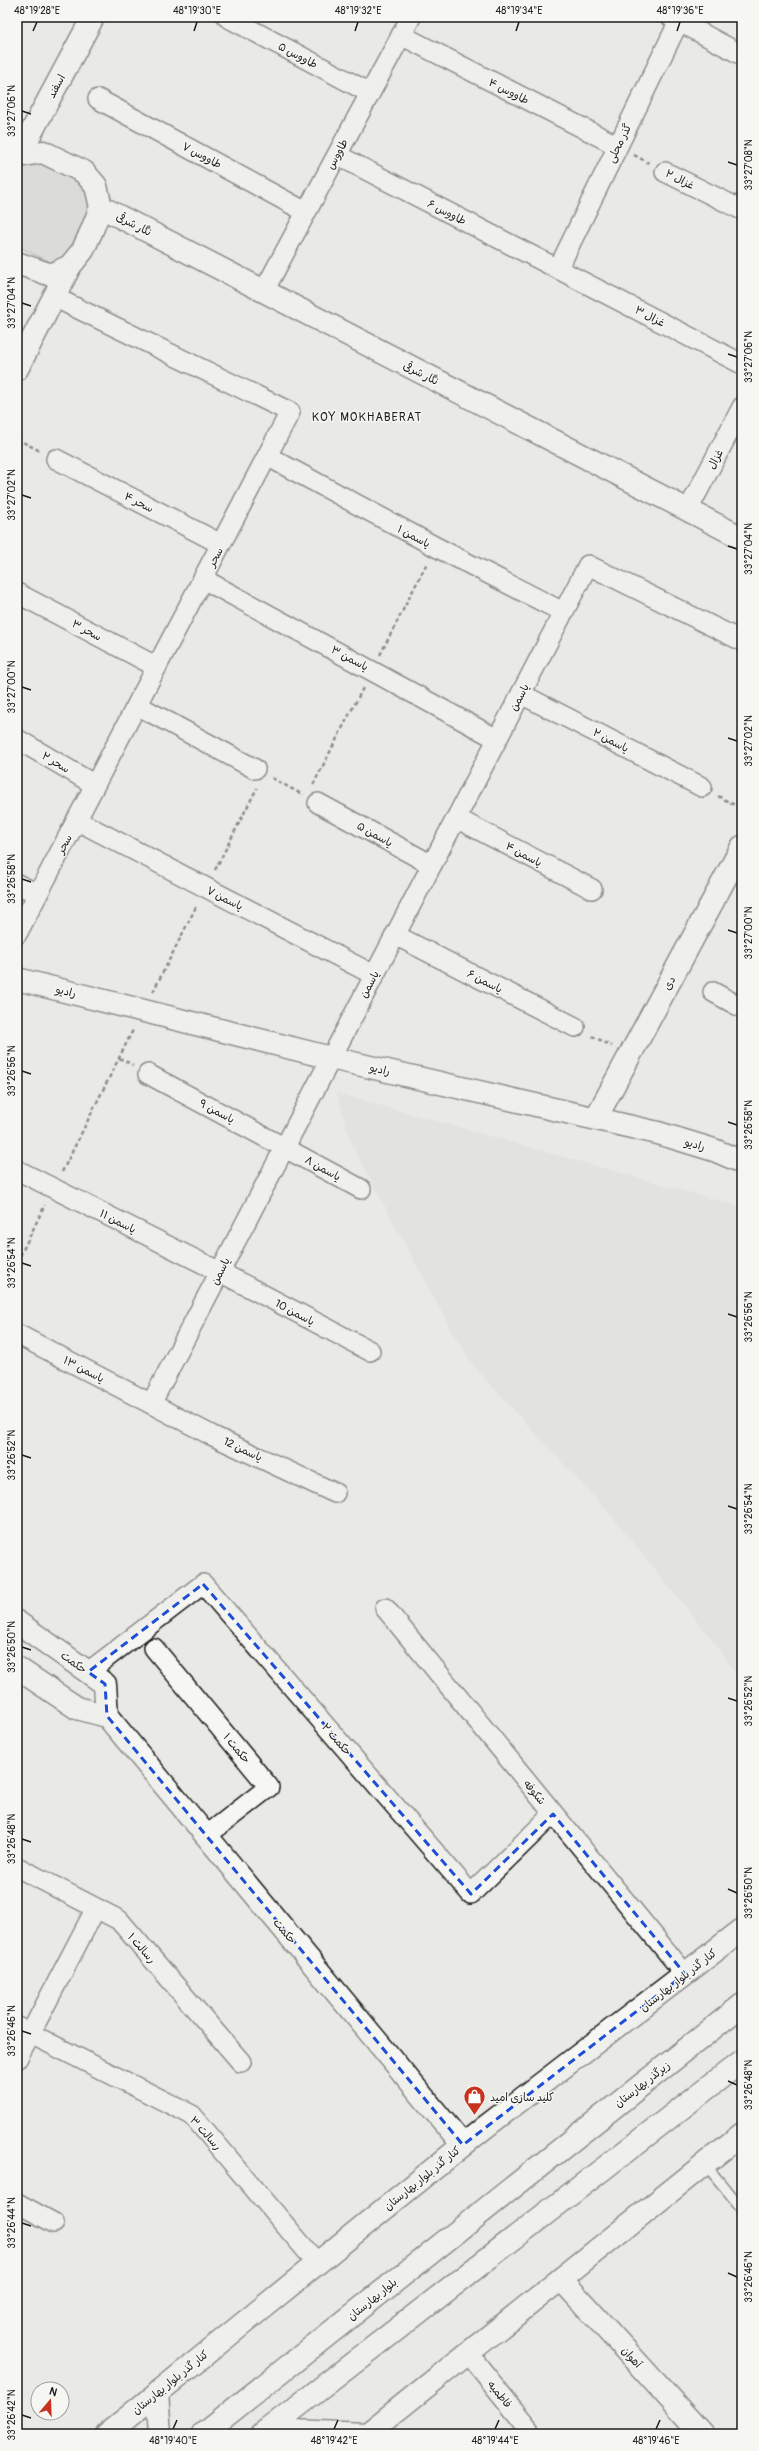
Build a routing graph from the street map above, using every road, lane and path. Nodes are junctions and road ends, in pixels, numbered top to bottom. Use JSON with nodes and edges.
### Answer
{"nodes":[{"id":1,"x":93,"y":17,"type":"edge"},
{"id":2,"x":227,"y":17,"type":"edge"},
{"id":3,"x":410,"y":17,"type":"edge"},
{"id":4,"x":677,"y":18,"type":"edge"},
{"id":5,"x":401,"y":35,"type":"junction"},
{"id":6,"x":742,"y":54,"type":"edge"},
{"id":7,"x":370,"y":93,"type":"junction"},
{"id":8,"x":98,"y":99,"type":"dead end"},
{"id":9,"x":618,"y":146,"type":"junction"},
{"id":10,"x":337,"y":155,"type":"junction"},
{"id":11,"x":18,"y":156,"type":"edge"},
{"id":12,"x":665,"y":172,"type":"joint"},
{"id":13,"x":101,"y":207,"type":"junction"},
{"id":14,"x":742,"y":210,"type":"edge"},
{"id":15,"x":306,"y":212,"type":"junction"},
{"id":16,"x":17,"y":263,"type":"edge"},
{"id":17,"x":70,"y":266,"type":"junction"},
{"id":18,"x":558,"y":269,"type":"junction"},
{"id":19,"x":264,"y":291,"type":"junction"},
{"id":20,"x":54,"y":297,"type":"junction"},
{"id":21,"x":742,"y":364,"type":"edge"},
{"id":22,"x":17,"y":369,"type":"edge"},
{"id":23,"x":740,"y":417,"type":"edge"},
{"id":24,"x":17,"y":439,"type":"edge"},
{"id":25,"x":267,"y":456,"type":"junction"},
{"id":26,"x":56,"y":459,"type":"joint"},
{"id":27,"x":688,"y":510,"type":"junction"},
{"id":28,"x":742,"y":538,"type":"edge"},
{"id":29,"x":221,"y":544,"type":"junction"},
{"id":30,"x":203,"y":579,"type":"junction"},
{"id":31,"x":17,"y":593,"type":"edge"},
{"id":32,"x":563,"y":612,"type":"junction"},
{"id":33,"x":742,"y":641,"type":"edge"},
{"id":34,"x":157,"y":667,"type":"junction"},
{"id":35,"x":521,"y":694,"type":"junction"},
{"id":36,"x":137,"y":705,"type":"junction"},
{"id":37,"x":17,"y":739,"type":"edge"},
{"id":38,"x":497,"y":739,"type":"junction"},
{"id":39,"x":255,"y":769,"type":"joint"},
{"id":40,"x":95,"y":785,"type":"junction"},
{"id":41,"x":702,"y":787,"type":"joint"},
{"id":42,"x":318,"y":803,"type":"joint"},
{"id":43,"x":742,"y":809,"type":"edge"},
{"id":44,"x":456,"y":818,"type":"junction"},
{"id":45,"x":76,"y":820,"type":"junction"},
{"id":46,"x":742,"y":847,"type":"edge"},
{"id":47,"x":432,"y":865,"type":"junction"},
{"id":48,"x":17,"y":884,"type":"edge"},
{"id":49,"x":592,"y":889,"type":"dead end"},
{"id":50,"x":38,"y":894,"type":"junction"},
{"id":51,"x":17,"y":934,"type":"edge"},
{"id":52,"x":395,"y":935,"type":"junction"},
{"id":53,"x":374,"y":974,"type":"junction"},
{"id":54,"x":17,"y":978,"type":"edge"},
{"id":55,"x":713,"y":992,"type":"dead end"},
{"id":56,"x":742,"y":1008,"type":"edge"},
{"id":57,"x":575,"y":1027,"type":"joint"},
{"id":58,"x":630,"y":1055,"type":"junction"},
{"id":59,"x":331,"y":1058,"type":"junction"},
{"id":60,"x":148,"y":1074,"type":"dead end"},
{"id":61,"x":596,"y":1118,"type":"junction"},
{"id":62,"x":285,"y":1147,"type":"junction"},
{"id":63,"x":742,"y":1162,"type":"edge"},
{"id":64,"x":17,"y":1170,"type":"edge"},
{"id":65,"x":361,"y":1189,"type":"dead end"},
{"id":66,"x":220,"y":1272,"type":"junction"},
{"id":67,"x":17,"y":1334,"type":"edge"},
{"id":68,"x":370,"y":1352,"type":"dead end"},
{"id":69,"x":151,"y":1404,"type":"junction"},
{"id":70,"x":335,"y":1492,"type":"dead end"},
{"id":71,"x":385,"y":1608,"type":"dead end"},
{"id":72,"x":17,"y":1622,"type":"edge"},
{"id":73,"x":154,"y":1648,"type":"dead end"},
{"id":74,"x":17,"y":1668,"type":"edge"},
{"id":75,"x":88,"y":1672,"type":"junction"},
{"id":76,"x":107,"y":1716,"type":"junction"},
{"id":77,"x":553,"y":1814,"type":"junction"},
{"id":78,"x":206,"y":1836,"type":"junction"},
{"id":79,"x":17,"y":1867,"type":"edge"},
{"id":80,"x":96,"y":1908,"type":"junction"},
{"id":81,"x":742,"y":1930,"type":"edge"},
{"id":82,"x":685,"y":1974,"type":"junction"},
{"id":83,"x":742,"y":2005,"type":"edge"},
{"id":84,"x":24,"y":2030,"type":"edge"},
{"id":85,"x":17,"y":2059,"type":"edge"},
{"id":86,"x":742,"y":2061,"type":"edge"},
{"id":87,"x":241,"y":2062,"type":"dead end"},
{"id":88,"x":742,"y":2134,"type":"edge"},
{"id":89,"x":463,"y":2145,"type":"junction"},
{"id":90,"x":541,"y":2163,"type":"joint"},
{"id":91,"x":705,"y":2163,"type":"junction"},
{"id":92,"x":17,"y":2203,"type":"edge"},
{"id":93,"x":742,"y":2209,"type":"edge"},
{"id":94,"x":54,"y":2223,"type":"dead end"},
{"id":95,"x":317,"y":2263,"type":"junction"},
{"id":96,"x":561,"y":2279,"type":"junction"},
{"id":97,"x":468,"y":2353,"type":"junction"},
{"id":98,"x":157,"y":2393,"type":"junction"},
{"id":99,"x":265,"y":2432,"type":"edge"},
{"id":100,"x":107,"y":2434,"type":"edge"},
{"id":101,"x":160,"y":2434,"type":"edge"},
{"id":102,"x":203,"y":2434,"type":"edge"},
{"id":103,"x":367,"y":2434,"type":"edge"},
{"id":104,"x":533,"y":2434,"type":"edge"},
{"id":105,"x":702,"y":2434,"type":"edge"}],
"edges":[{"from":1,"to":11,"type":"street","name":"اسفند"},
{"from":2,"to":7,"type":"street","name":"طاووس ۵"},
{"from":3,"to":5,"type":"street","name":"طاووس"},
{"from":4,"to":6,"type":"street"},
{"from":4,"to":9,"type":"street","name":"گذر محلی"},
{"from":5,"to":7,"type":"street","name":"طاووس"},
{"from":5,"to":9,"type":"street","name":"طاووس ۴"},
{"from":7,"to":10,"type":"street","name":"طاووس"},
{"from":8,"to":15,"type":"street","name":"طاووس ۷"},
{"from":9,"to":12,"type":"path","name":"غزال ۲"},
{"from":9,"to":18,"type":"street","name":"گذر محلی"},
{"from":10,"to":15,"type":"street","name":"طاووس"},
{"from":10,"to":18,"type":"street","name":"طاووس ۶"},
{"from":11,"to":13,"type":"street"},
{"from":12,"to":14,"type":"street","name":"غزال ۲"},
{"from":13,"to":17,"type":"street"},
{"from":13,"to":19,"type":"street","name":"نگار شرقی"},
{"from":15,"to":19,"type":"street","name":"طاووس"},
{"from":16,"to":17,"type":"street"},
{"from":17,"to":20,"type":"street"},
{"from":18,"to":21,"type":"street","name":"غزال ۳"},
{"from":19,"to":27,"type":"street","name":"نگار شرقی"},
{"from":20,"to":22,"type":"street"},
{"from":20,"to":25,"type":"street","name":"سحر"},
{"from":23,"to":27,"type":"street","name":"غزال"},
{"from":24,"to":26,"type":"path"},
{"from":25,"to":29,"type":"street","name":"سحر"},
{"from":25,"to":32,"type":"street","name":"یاسمن ۱"},
{"from":26,"to":29,"type":"street","name":"سحر ۴"},
{"from":27,"to":28,"type":"street","name":"نگار شرقی"},
{"from":29,"to":30,"type":"street","name":"سحر"},
{"from":30,"to":34,"type":"street","name":"سحر"},
{"from":30,"to":38,"type":"street","name":"یاسمن ۳"},
{"from":31,"to":34,"type":"street","name":"سحر ۳"},
{"from":32,"to":33,"type":"street","name":"یاسمن"},
{"from":32,"to":35,"type":"street","name":"یاسمن"},
{"from":34,"to":36,"type":"street","name":"سحر"},
{"from":35,"to":38,"type":"street","name":"یاسمن"},
{"from":35,"to":41,"type":"street","name":"یاسمن ۲"},
{"from":36,"to":39,"type":"street"},
{"from":36,"to":40,"type":"street","name":"سحر"},
{"from":37,"to":40,"type":"street","name":"سحر ۲"},
{"from":38,"to":44,"type":"street","name":"یاسمن"},
{"from":39,"to":42,"type":"path"},
{"from":40,"to":45,"type":"street","name":"سحر"},
{"from":41,"to":43,"type":"path"},
{"from":42,"to":47,"type":"street","name":"یاسمن ۵"},
{"from":44,"to":47,"type":"street","name":"یاسمن"},
{"from":44,"to":49,"type":"street","name":"یاسمن ۴"},
{"from":45,"to":50,"type":"street","name":"سحر"},
{"from":45,"to":53,"type":"street","name":"یاسمن ۷"},
{"from":46,"to":58,"type":"street","name":"دی"},
{"from":47,"to":52,"type":"street","name":"یاسمن"},
{"from":48,"to":50,"type":"street"},
{"from":50,"to":51,"type":"street","name":"سحر"},
{"from":52,"to":53,"type":"street","name":"یاسمن"},
{"from":52,"to":57,"type":"street","name":"یاسمن ۶"},
{"from":53,"to":59,"type":"street","name":"یاسمن"},
{"from":54,"to":59,"type":"street","name":"رادیو"},
{"from":55,"to":56,"type":"street"},
{"from":57,"to":58,"type":"path"},
{"from":58,"to":61,"type":"street","name":"دی"},
{"from":59,"to":61,"type":"street","name":"رادیو"},
{"from":59,"to":62,"type":"street","name":"یاسمن"},
{"from":60,"to":62,"type":"street","name":"یاسمن ۹"},
{"from":61,"to":63,"type":"street","name":"رادیو"},
{"from":62,"to":65,"type":"street","name":"یاسمن ۸"},
{"from":62,"to":66,"type":"street","name":"یاسمن"},
{"from":64,"to":66,"type":"street","name":"یاسمن ۱۱"},
{"from":66,"to":68,"type":"street","name":"یاسمن 10"},
{"from":66,"to":69,"type":"street","name":"یاسمن"},
{"from":67,"to":69,"type":"street","name":"یاسمن ۱۳"},
{"from":69,"to":70,"type":"street","name":"یاسمن 12"},
{"from":71,"to":77,"type":"street","name":"شکوفه"},
{"from":72,"to":75,"type":"street","name":"حکمت"},
{"from":73,"to":78,"type":"street","name":"حکمت ۱"},
{"from":74,"to":76,"type":"street"},
{"from":75,"to":76,"type":"street","name":"حکمت"},
{"from":75,"to":77,"type":"street","name":"حکمت ۲"},
{"from":76,"to":78,"type":"street","name":"حکمت"},
{"from":77,"to":82,"type":"street","name":"شکوفه"},
{"from":78,"to":89,"type":"street","name":"حکمت"},
{"from":79,"to":80,"type":"street","name":"رسالت ۱"},
{"from":80,"to":84,"type":"street"},
{"from":80,"to":87,"type":"street","name":"رسالت ۱"},
{"from":81,"to":82,"type":"street","name":"کنار گذر بلوار بهارستان"},
{"from":82,"to":89,"type":"street","name":"کنار گذر بلوار بهارستان"},
{"from":83,"to":90,"type":"street","name":"زیرگذر بهارستان"},
{"from":84,"to":85,"type":"street"},
{"from":84,"to":95,"type":"street","name":"رسالت ۳"},
{"from":86,"to":99,"type":"street"},
{"from":88,"to":91,"type":"street"},
{"from":89,"to":95,"type":"street","name":"کنار گذر بلوار بهارستان"},
{"from":90,"to":102,"type":"street","name":"بلوار بهارستان"},
{"from":91,"to":93,"type":"lane"},
{"from":91,"to":96,"type":"street"},
{"from":92,"to":94,"type":"street"},
{"from":95,"to":98,"type":"street","name":"کنار گذر بلوار بهارستان"},
{"from":96,"to":97,"type":"street"},
{"from":96,"to":105,"type":"street","name":"آهوان"},
{"from":97,"to":103,"type":"street"},
{"from":97,"to":104,"type":"street","name":"فاطمیه"},
{"from":98,"to":100,"type":"street","name":"کنار گذر بلوار بهارستان"},
{"from":98,"to":101,"type":"street"},
{"from":99,"to":103,"type":"street"}]}
